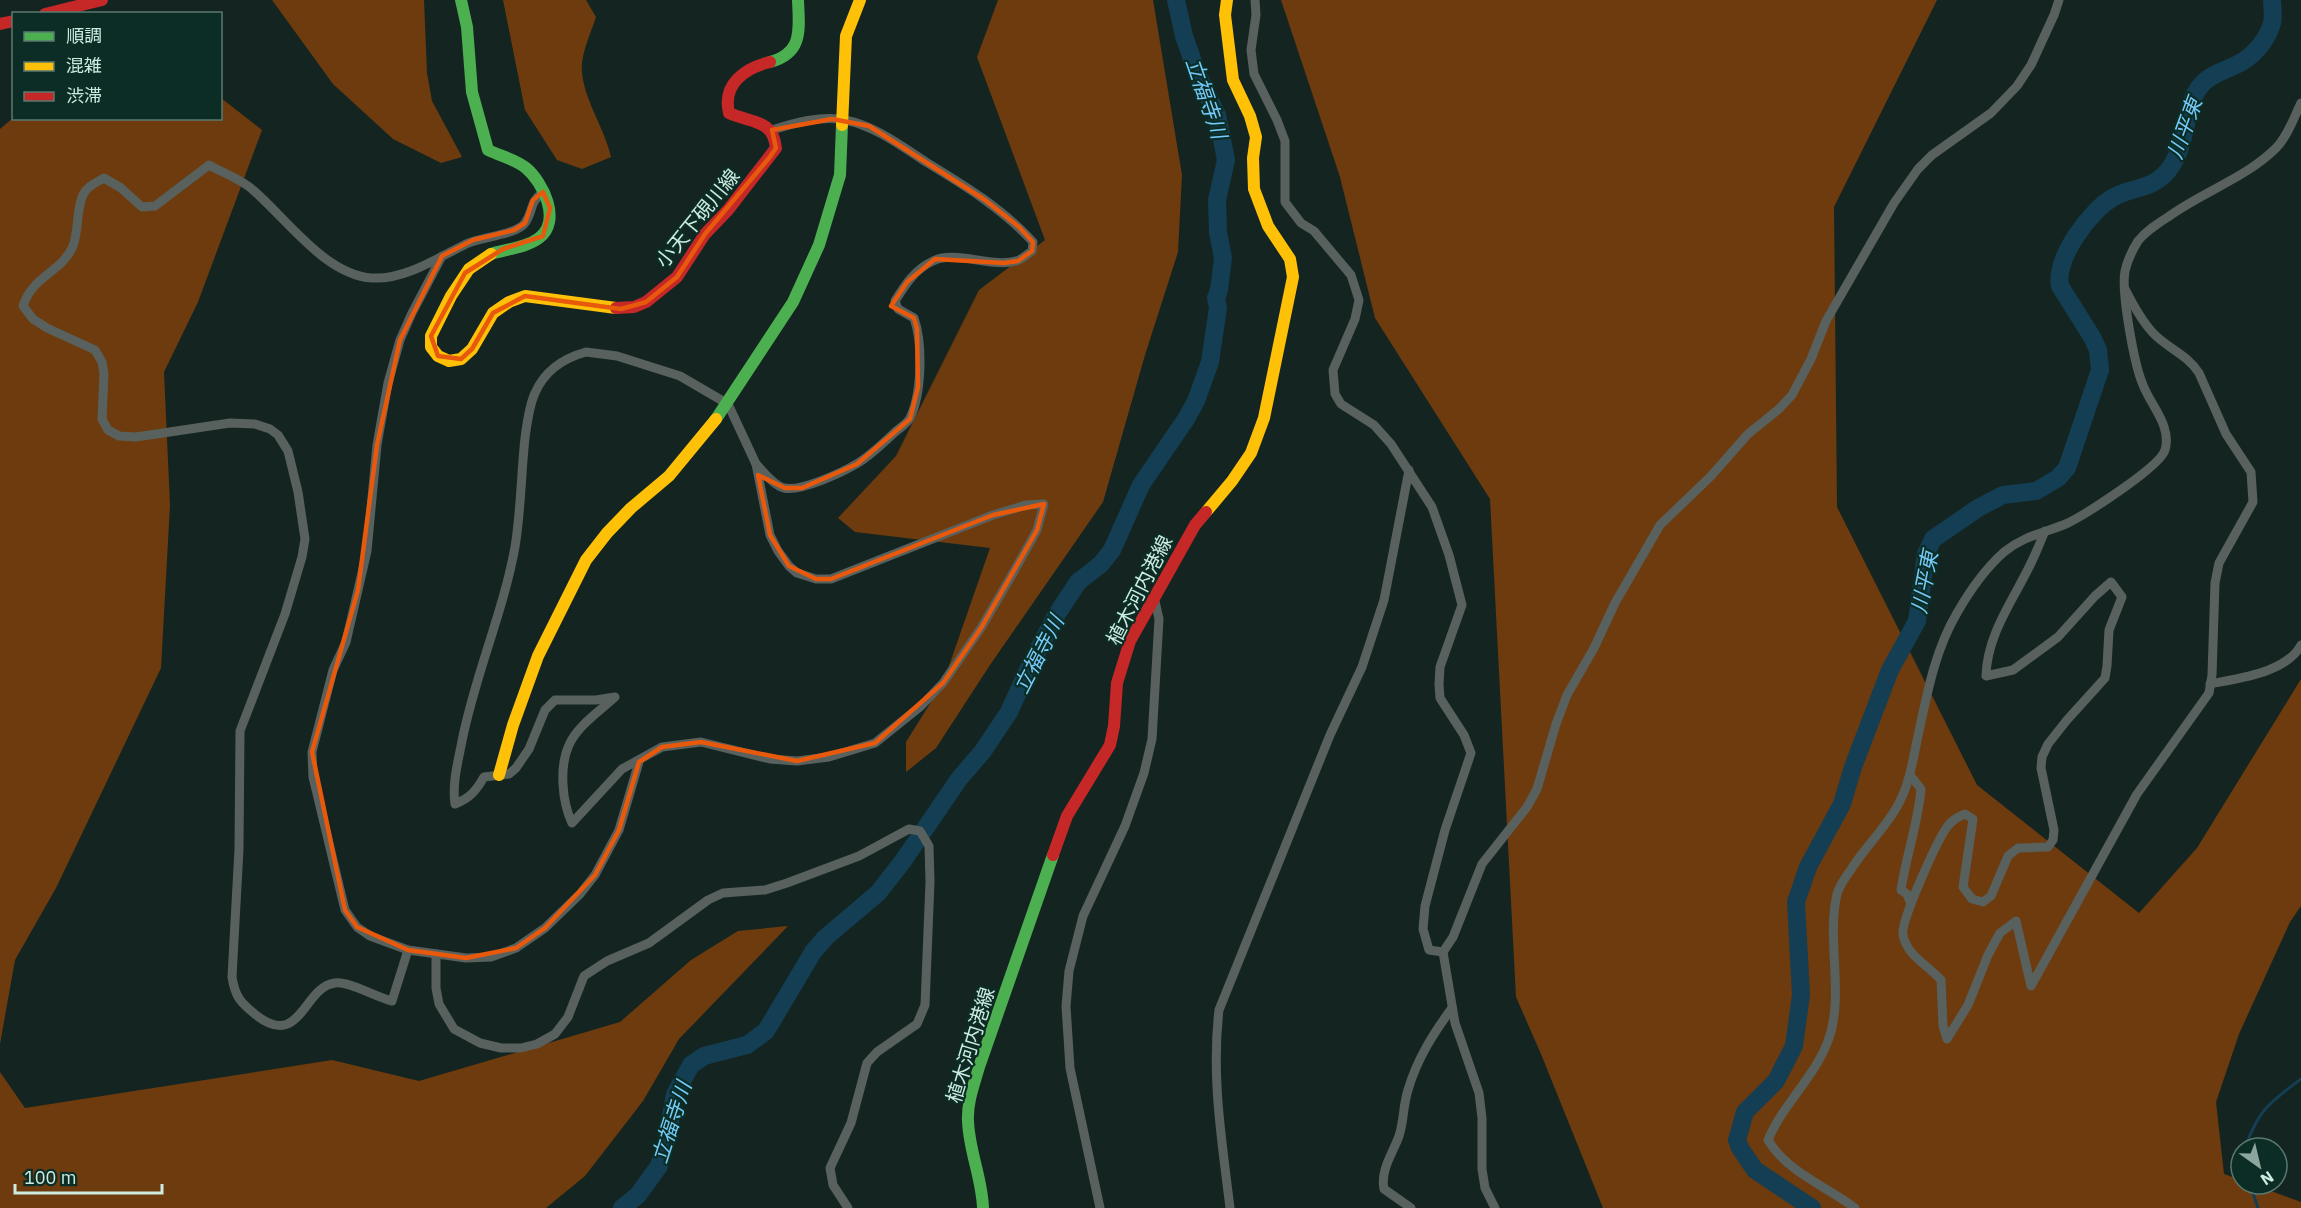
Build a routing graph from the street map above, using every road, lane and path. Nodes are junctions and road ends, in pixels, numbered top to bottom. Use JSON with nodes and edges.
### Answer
{"nodes":[{"id":1,"x":102,"y":0,"type":"edge"},
{"id":2,"x":461,"y":0,"type":"edge"},
{"id":3,"x":798,"y":0,"type":"edge"},
{"id":4,"x":860,"y":0,"type":"edge"},
{"id":5,"x":1227,"y":0,"type":"edge"},
{"id":6,"x":1255,"y":0,"type":"edge"},
{"id":7,"x":2059,"y":0,"type":"edge"},
{"id":8,"x":53,"y":12,"type":"edge"},
{"id":9,"x":2301,"y":103,"type":"edge"},
{"id":10,"x":842,"y":119,"type":"junction"},
{"id":11,"x":772,"y":130,"type":"junction"},
{"id":12,"x":543,"y":192,"type":"junction"},
{"id":13,"x":442,"y":256,"type":"junction"},
{"id":14,"x":2125,"y":289,"type":"junction"},
{"id":15,"x":728,"y":404,"type":"junction"},
{"id":16,"x":756,"y":464,"type":"junction"},
{"id":17,"x":1409,"y":471,"type":"junction"},
{"id":18,"x":2045,"y":531,"type":"junction"},
{"id":19,"x":1154,"y":597,"type":"junction"},
{"id":20,"x":2301,"y":645,"type":"edge"},
{"id":21,"x":2210,"y":684,"type":"junction"},
{"id":22,"x":639,"y":762,"type":"junction"},
{"id":23,"x":499,"y":775,"type":"junction"},
{"id":24,"x":1910,"y":775,"type":"junction"},
{"id":25,"x":1911,"y":904,"type":"junction"},
{"id":26,"x":408,"y":950,"type":"junction"},
{"id":27,"x":1443,"y":952,"type":"junction"},
{"id":28,"x":436,"y":954,"type":"junction"},
{"id":29,"x":1452,"y":1008,"type":"junction"},
{"id":30,"x":848,"y":1208,"type":"edge"},
{"id":31,"x":983,"y":1208,"type":"edge"},
{"id":32,"x":1100,"y":1208,"type":"edge"},
{"id":33,"x":1230,"y":1208,"type":"edge"},
{"id":34,"x":1411,"y":1208,"type":"edge"},
{"id":35,"x":1495,"y":1208,"type":"edge"},
{"id":36,"x":1855,"y":1208,"type":"edge"}],
"edges":[{"from":1,"to":8,"type":"main road"},
{"from":2,"to":12,"type":"main road","name":"小天下硯川線"},
{"from":3,"to":11,"type":"main road"},
{"from":4,"to":10,"type":"main road"},
{"from":5,"to":19,"type":"main road","name":"植木河内港線"},
{"from":6,"to":17,"type":"street"},
{"from":7,"to":27,"type":"street"},
{"from":9,"to":14,"type":"street"},
{"from":10,"to":11,"type":"street"},
{"from":10,"to":15,"type":"main road"},
{"from":10,"to":16,"type":"street"},
{"from":11,"to":12,"type":"main road","name":"小天下硯川線"},
{"from":12,"to":13,"type":"street"},
{"from":13,"to":26,"type":"street"},
{"from":13,"to":26,"type":"street"},
{"from":14,"to":18,"type":"street"},
{"from":14,"to":21,"type":"street"},
{"from":15,"to":16,"type":"street"},
{"from":15,"to":23,"type":"main road"},
{"from":15,"to":23,"type":"street"},
{"from":16,"to":22,"type":"street"},
{"from":17,"to":27,"type":"street"},
{"from":17,"to":33,"type":"street"},
{"from":18,"to":24,"type":"street"},
{"from":18,"to":25,"type":"street"},
{"from":19,"to":31,"type":"main road","name":"植木河内港線"},
{"from":19,"to":32,"type":"street"},
{"from":20,"to":21,"type":"street"},
{"from":21,"to":25,"type":"street"},
{"from":22,"to":23,"type":"street"},
{"from":22,"to":28,"type":"street"},
{"from":24,"to":25,"type":"street"},
{"from":24,"to":36,"type":"street"},
{"from":26,"to":28,"type":"street"},
{"from":27,"to":29,"type":"street"},
{"from":28,"to":30,"type":"street"},
{"from":29,"to":34,"type":"street"},
{"from":29,"to":35,"type":"street"}]}
